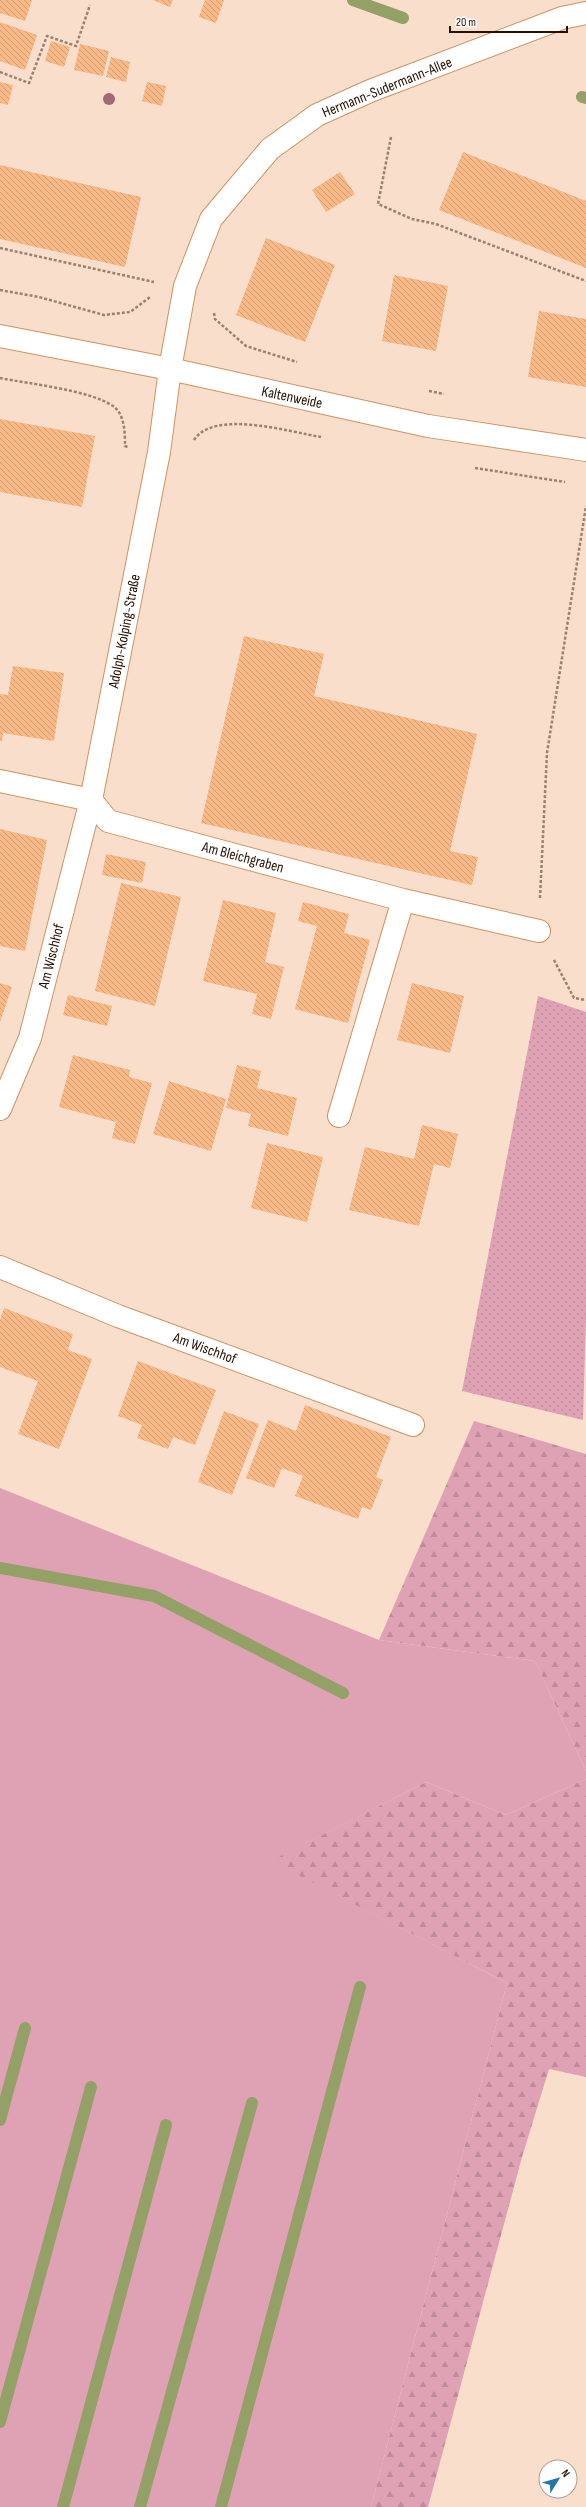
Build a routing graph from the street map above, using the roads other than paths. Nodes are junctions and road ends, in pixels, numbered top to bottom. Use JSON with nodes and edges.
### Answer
{"nodes":[{"id":1,"x":586,"y":13,"type":"edge"},
{"id":2,"x":0,"y":336,"type":"edge"},
{"id":3,"x":170,"y":369,"type":"junction"},
{"id":4,"x":586,"y":450,"type":"edge"},
{"id":5,"x":0,"y":781,"type":"edge"},
{"id":6,"x":91,"y":800,"type":"junction"},
{"id":7,"x":403,"y":900,"type":"junction"},
{"id":8,"x":539,"y":931,"type":"road end"},
{"id":9,"x":0,"y":1109,"type":"edge"},
{"id":10,"x":339,"y":1116,"type":"dead end"},
{"id":11,"x":0,"y":1267,"type":"edge"},
{"id":12,"x":413,"y":1425,"type":"dead end"}],
"edges":[{"from":1,"to":3,"type":"street","name":"Hermann-Sudermann-Allee"},
{"from":2,"to":3,"type":"street","name":"Kaltenweide"},
{"from":3,"to":4,"type":"street","name":"Kaltenweide"},
{"from":3,"to":6,"type":"street","name":"Adolph-Kolping-Straße"},
{"from":5,"to":6,"type":"street"},
{"from":6,"to":7,"type":"street","name":"Am Bleichgraben"},
{"from":6,"to":9,"type":"street","name":"Am Wischhof"},
{"from":7,"to":8,"type":"street","name":"Am Bleichgraben"},
{"from":7,"to":10,"type":"street"},
{"from":11,"to":12,"type":"street","name":"Am Wischhof"}]}
